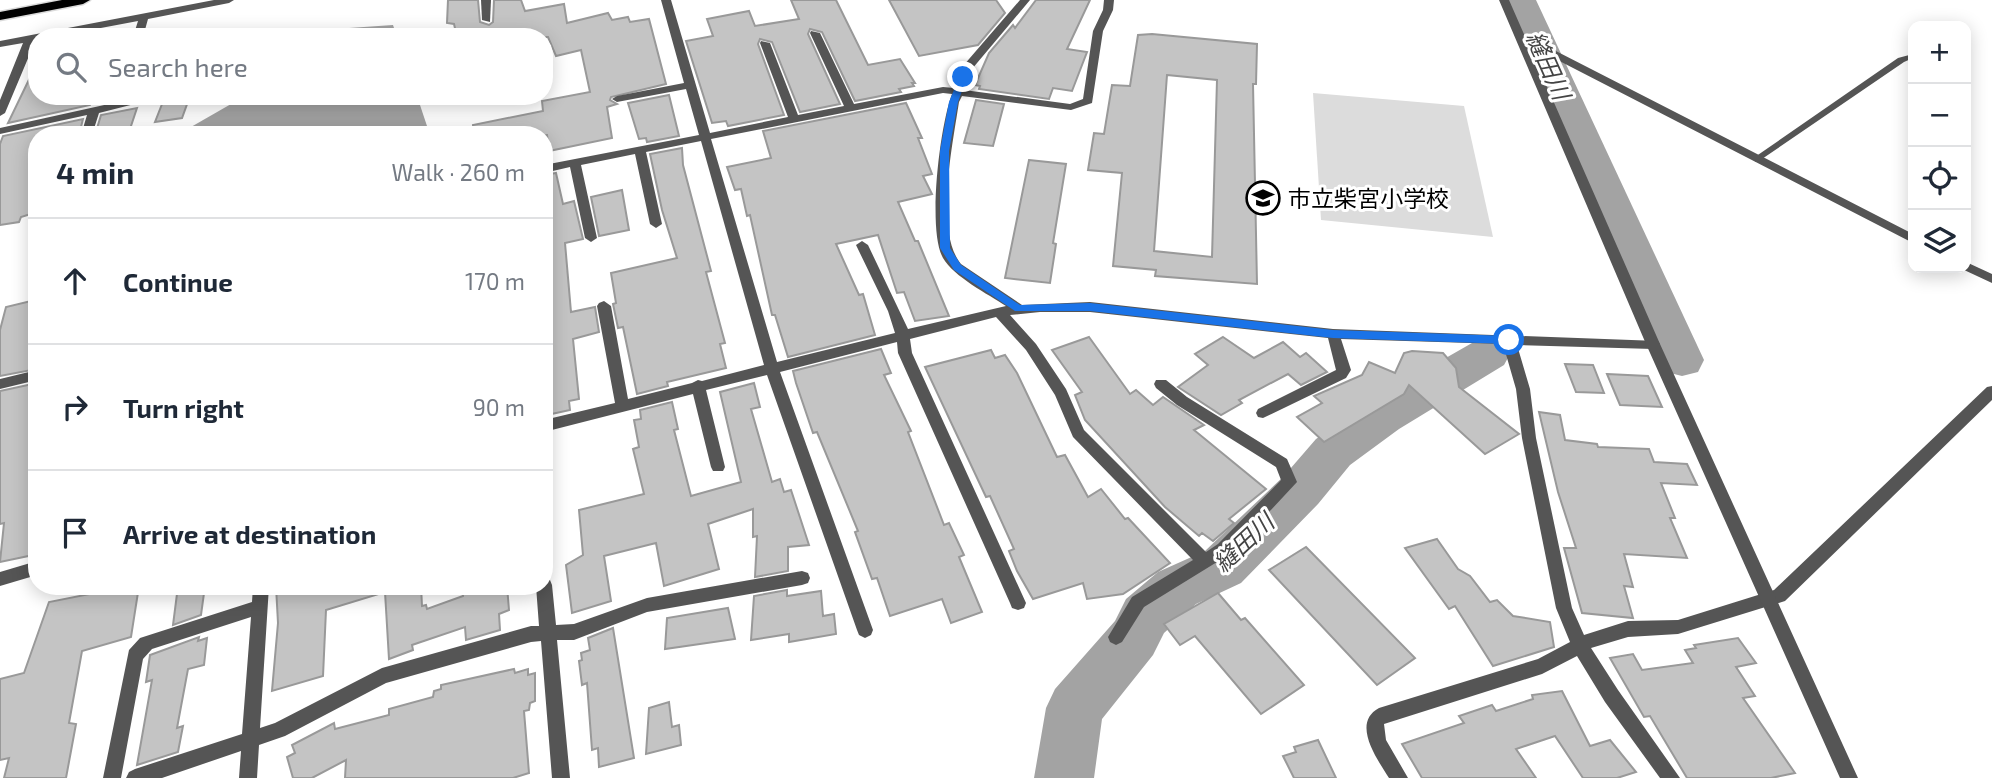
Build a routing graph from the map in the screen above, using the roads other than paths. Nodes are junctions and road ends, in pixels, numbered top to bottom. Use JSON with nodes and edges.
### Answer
{"nodes":[{"id":1,"x":18,"y":0,"type":"edge"},
{"id":2,"x":83,"y":0,"type":"edge"},
{"id":3,"x":229,"y":0,"type":"edge"},
{"id":4,"x":486,"y":0,"type":"edge"},
{"id":5,"x":666,"y":0,"type":"edge"},
{"id":6,"x":1025,"y":0,"type":"edge"},
{"id":7,"x":1109,"y":0,"type":"edge"},
{"id":8,"x":1504,"y":0,"type":"edge"},
{"id":9,"x":0,"y":4,"type":"edge"},
{"id":10,"x":145,"y":15,"type":"junction"},
{"id":11,"x":0,"y":16,"type":"edge"},
{"id":12,"x":488,"y":20,"type":"dead end"},
{"id":13,"x":80,"y":28,"type":"edge"},
{"id":14,"x":141,"y":28,"type":"edge"},
{"id":15,"x":815,"y":33,"type":"dead end"},
{"id":16,"x":28,"y":38,"type":"edge"},
{"id":17,"x":1523,"y":42,"type":"junction"},
{"id":18,"x":28,"y":43,"type":"edge"},
{"id":19,"x":765,"y":43,"type":"dead end"},
{"id":20,"x":0,"y":44,"type":"edge"},
{"id":21,"x":1908,"y":58,"type":"edge"},
{"id":22,"x":690,"y":85,"type":"junction"},
{"id":23,"x":958,"y":90,"type":"junction"},
{"id":24,"x":617,"y":99,"type":"dead end"},
{"id":25,"x":107,"y":105,"type":"edge"},
{"id":26,"x":850,"y":107,"type":"junction"},
{"id":27,"x":94,"y":110,"type":"junction"},
{"id":28,"x":0,"y":113,"type":"edge"},
{"id":29,"x":794,"y":118,"type":"junction"},
{"id":30,"x":89,"y":126,"type":"edge"},
{"id":31,"x":0,"y":131,"type":"edge"},
{"id":32,"x":705,"y":135,"type":"junction"},
{"id":33,"x":640,"y":149,"type":"junction"},
{"id":34,"x":1756,"y":159,"type":"junction"},
{"id":35,"x":575,"y":163,"type":"junction"},
{"id":36,"x":553,"y":167,"type":"edge"},
{"id":37,"x":656,"y":224,"type":"dead end"},
{"id":38,"x":1908,"y":236,"type":"edge"},
{"id":39,"x":591,"y":238,"type":"dead end"},
{"id":40,"x":862,"y":245,"type":"dead end"},
{"id":41,"x":1971,"y":268,"type":"edge"},
{"id":42,"x":1992,"y":279,"type":"edge"},
{"id":43,"x":604,"y":306,"type":"dead end"},
{"id":44,"x":1018,"y":308,"type":"junction"},
{"id":45,"x":999,"y":312,"type":"junction"},
{"id":46,"x":1333,"y":334,"type":"junction"},
{"id":47,"x":905,"y":335,"type":"junction"},
{"id":48,"x":1509,"y":340,"type":"junction"},
{"id":49,"x":1653,"y":344,"type":"junction"},
{"id":50,"x":771,"y":367,"type":"junction"},
{"id":51,"x":28,"y":377,"type":"edge"},
{"id":52,"x":0,"y":384,"type":"edge"},
{"id":53,"x":1161,"y":384,"type":"dead end"},
{"id":54,"x":698,"y":386,"type":"junction"},
{"id":55,"x":1992,"y":391,"type":"edge"},
{"id":56,"x":622,"y":405,"type":"junction"},
{"id":57,"x":1263,"y":413,"type":"dead end"},
{"id":58,"x":553,"y":424,"type":"edge"},
{"id":59,"x":718,"y":467,"type":"dead end"},
{"id":60,"x":1205,"y":561,"type":"junction"},
{"id":61,"x":28,"y":571,"type":"edge"},
{"id":62,"x":802,"y":578,"type":"dead end"},
{"id":63,"x":0,"y":579,"type":"edge"},
{"id":64,"x":261,"y":595,"type":"edge"},
{"id":65,"x":545,"y":595,"type":"edge"},
{"id":66,"x":1770,"y":599,"type":"junction"},
{"id":67,"x":1018,"y":603,"type":"dead end"},
{"id":68,"x":260,"y":607,"type":"junction"},
{"id":69,"x":865,"y":630,"type":"dead end"},
{"id":70,"x":549,"y":634,"type":"junction"},
{"id":71,"x":1116,"y":637,"type":"dead end"},
{"id":72,"x":1580,"y":646,"type":"junction"},
{"id":73,"x":251,"y":741,"type":"junction"},
{"id":74,"x":112,"y":778,"type":"edge"},
{"id":75,"x":135,"y":778,"type":"edge"},
{"id":76,"x":248,"y":778,"type":"edge"},
{"id":77,"x":561,"y":778,"type":"edge"},
{"id":78,"x":1399,"y":778,"type":"edge"},
{"id":79,"x":1671,"y":778,"type":"edge"},
{"id":80,"x":1849,"y":778,"type":"edge"}],
"edges":[{"from":1,"to":9,"type":"highway"},
{"from":2,"to":11,"type":"highway"},
{"from":3,"to":10,"type":"street"},
{"from":4,"to":12,"type":"street"},
{"from":5,"to":22,"type":"street"},
{"from":6,"to":23,"type":"street"},
{"from":7,"to":23,"type":"street"},
{"from":8,"to":17,"type":"street"},
{"from":10,"to":13,"type":"street"},
{"from":10,"to":14,"type":"street"},
{"from":15,"to":26,"type":"street"},
{"from":16,"to":20,"type":"street"},
{"from":17,"to":34,"type":"street"},
{"from":17,"to":49,"type":"street"},
{"from":18,"to":28,"type":"street"},
{"from":19,"to":29,"type":"street"},
{"from":21,"to":34,"type":"lane"},
{"from":22,"to":24,"type":"street"},
{"from":22,"to":32,"type":"street"},
{"from":23,"to":26,"type":"street"},
{"from":23,"to":44,"type":"street"},
{"from":25,"to":27,"type":"street"},
{"from":26,"to":29,"type":"street"},
{"from":27,"to":30,"type":"street"},
{"from":27,"to":31,"type":"street"},
{"from":29,"to":32,"type":"street"},
{"from":32,"to":33,"type":"street"},
{"from":32,"to":50,"type":"street"},
{"from":33,"to":35,"type":"street"},
{"from":33,"to":37,"type":"street"},
{"from":34,"to":38,"type":"street"},
{"from":35,"to":36,"type":"street"},
{"from":35,"to":39,"type":"street"},
{"from":40,"to":47,"type":"street"},
{"from":41,"to":42,"type":"street"},
{"from":43,"to":56,"type":"street"},
{"from":44,"to":45,"type":"street"},
{"from":44,"to":46,"type":"street"},
{"from":45,"to":47,"type":"street"},
{"from":45,"to":60,"type":"street"},
{"from":46,"to":48,"type":"street"},
{"from":46,"to":57,"type":"street"},
{"from":47,"to":50,"type":"street"},
{"from":47,"to":67,"type":"street"},
{"from":48,"to":49,"type":"street"},
{"from":48,"to":72,"type":"street"},
{"from":49,"to":66,"type":"street"},
{"from":50,"to":54,"type":"street"},
{"from":50,"to":69,"type":"street"},
{"from":51,"to":52,"type":"street"},
{"from":53,"to":60,"type":"street"},
{"from":54,"to":56,"type":"street"},
{"from":54,"to":59,"type":"street"},
{"from":55,"to":66,"type":"street"},
{"from":56,"to":58,"type":"street"},
{"from":60,"to":71,"type":"street"},
{"from":61,"to":63,"type":"street"},
{"from":62,"to":70,"type":"street"},
{"from":64,"to":68,"type":"street"},
{"from":65,"to":70,"type":"street"},
{"from":66,"to":72,"type":"street"},
{"from":66,"to":80,"type":"street"},
{"from":68,"to":73,"type":"street"},
{"from":68,"to":74,"type":"street"},
{"from":70,"to":73,"type":"street"},
{"from":70,"to":77,"type":"street"},
{"from":72,"to":78,"type":"street"},
{"from":72,"to":79,"type":"street"},
{"from":73,"to":75,"type":"street"},
{"from":73,"to":76,"type":"street"}]}
